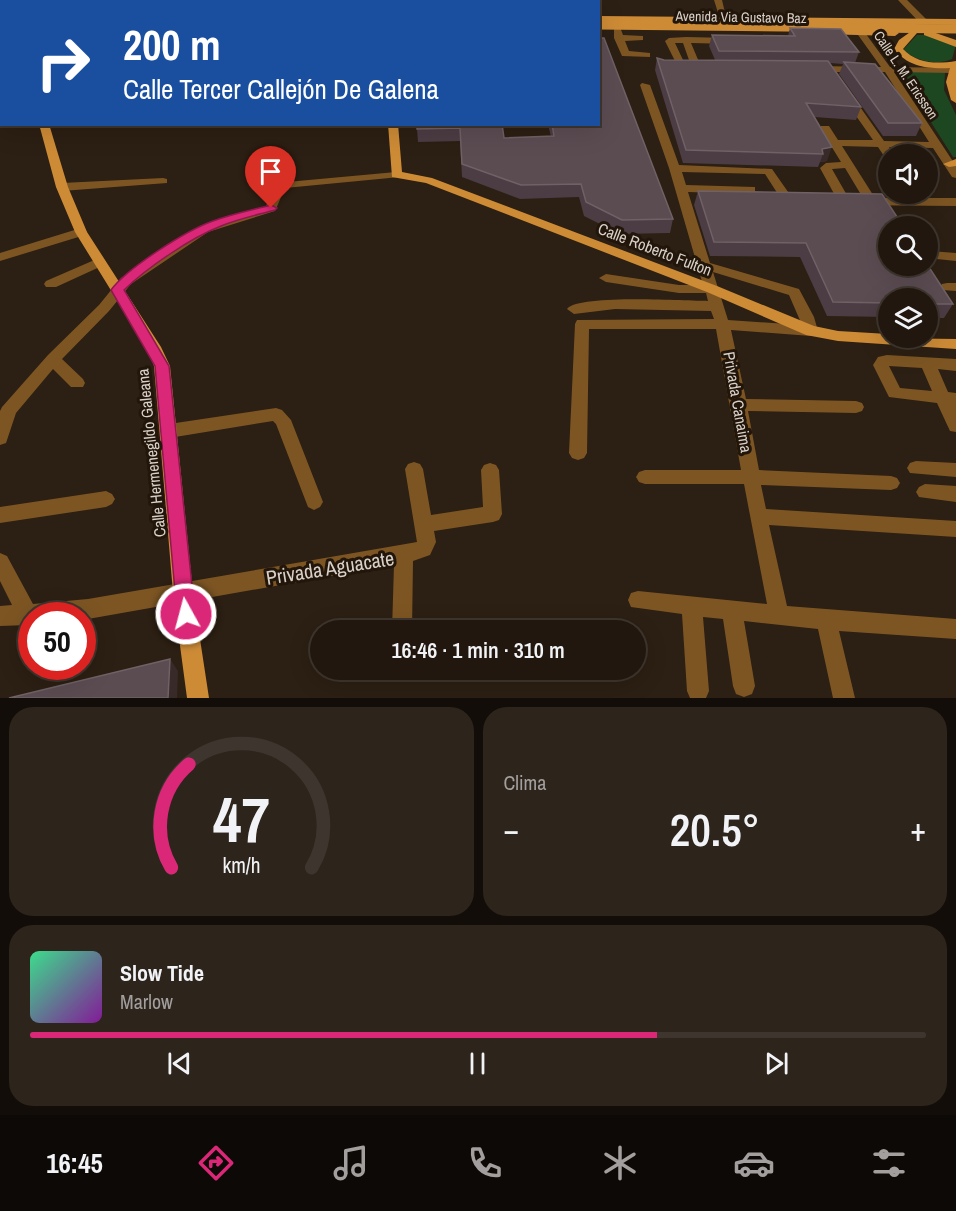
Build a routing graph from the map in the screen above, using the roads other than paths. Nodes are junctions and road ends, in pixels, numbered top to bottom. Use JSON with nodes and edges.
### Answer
{"nodes":[{"id":1,"x":718,"y":0,"type":"edge"},
{"id":2,"x":902,"y":0,"type":"edge"},
{"id":3,"x":724,"y":19,"type":"junction"},
{"id":4,"x":852,"y":21,"type":"junction"},
{"id":5,"x":924,"y":22,"type":"junction"},
{"id":6,"x":956,"y":22,"type":"edge"},
{"id":7,"x":600,"y":24,"type":"edge"},
{"id":8,"x":600,"y":24,"type":"edge"},
{"id":9,"x":600,"y":24,"type":"edge"},
{"id":10,"x":600,"y":25,"type":"edge"},
{"id":11,"x":956,"y":30,"type":"edge"},
{"id":12,"x":861,"y":33,"type":"junction"},
{"id":13,"x":913,"y":33,"type":"junction"},
{"id":14,"x":927,"y":33,"type":"junction"},
{"id":15,"x":619,"y":38,"type":"junction"},
{"id":16,"x":640,"y":38,"type":"dead end"},
{"id":17,"x":686,"y":40,"type":"dead end"},
{"id":18,"x":744,"y":41,"type":"edge"},
{"id":19,"x":956,"y":44,"type":"edge"},
{"id":20,"x":646,"y":51,"type":"dead end"},
{"id":21,"x":674,"y":67,"type":"edge"},
{"id":22,"x":698,"y":67,"type":"edge"},
{"id":23,"x":955,"y":67,"type":"edge"},
{"id":24,"x":805,"y":69,"type":"edge"},
{"id":25,"x":888,"y":70,"type":"junction"},
{"id":26,"x":835,"y":79,"type":"junction"},
{"id":27,"x":645,"y":85,"type":"dead end"},
{"id":28,"x":956,"y":100,"type":"edge"},
{"id":29,"x":45,"y":126,"type":"edge"},
{"id":30,"x":393,"y":126,"type":"edge"},
{"id":31,"x":825,"y":128,"type":"dead end"},
{"id":32,"x":834,"y":143,"type":"junction"},
{"id":33,"x":881,"y":144,"type":"joint"},
{"id":34,"x":936,"y":144,"type":"edge"},
{"id":35,"x":938,"y":146,"type":"edge"},
{"id":36,"x":952,"y":163,"type":"edge"},
{"id":37,"x":848,"y":165,"type":"junction"},
{"id":38,"x":675,"y":168,"type":"junction"},
{"id":39,"x":396,"y":175,"type":"junction"},
{"id":40,"x":956,"y":175,"type":"edge"},
{"id":41,"x":163,"y":181,"type":"dead end"},
{"id":42,"x":62,"y":187,"type":"junction"},
{"id":43,"x":681,"y":188,"type":"junction"},
{"id":44,"x":750,"y":190,"type":"edge"},
{"id":45,"x":787,"y":199,"type":"edge"},
{"id":46,"x":878,"y":200,"type":"edge"},
{"id":47,"x":938,"y":200,"type":"edge"},
{"id":48,"x":871,"y":201,"type":"junction"},
{"id":49,"x":956,"y":202,"type":"edge"},
{"id":50,"x":81,"y":232,"type":"junction"},
{"id":51,"x":938,"y":256,"type":"edge"},
{"id":52,"x":0,"y":257,"type":"edge"},
{"id":53,"x":956,"y":257,"type":"edge"},
{"id":54,"x":99,"y":262,"type":"junction"},
{"id":55,"x":704,"y":265,"type":"junction"},
{"id":56,"x":606,"y":278,"type":"dead end"},
{"id":57,"x":51,"y":284,"type":"dead end"},
{"id":58,"x":712,"y":289,"type":"junction"},
{"id":59,"x":117,"y":290,"type":"junction"},
{"id":60,"x":718,"y":306,"type":"junction"},
{"id":61,"x":574,"y":309,"type":"dead end"},
{"id":62,"x":722,"y":324,"type":"junction"},
{"id":63,"x":811,"y":331,"type":"junction"},
{"id":64,"x":956,"y":344,"type":"edge"},
{"id":65,"x":53,"y":358,"type":"junction"},
{"id":66,"x":927,"y":363,"type":"junction"},
{"id":67,"x":956,"y":365,"type":"edge"},
{"id":68,"x":77,"y":383,"type":"dead end"},
{"id":69,"x":949,"y":399,"type":"edge"},
{"id":70,"x":739,"y":405,"type":"junction"},
{"id":71,"x":856,"y":406,"type":"dead end"},
{"id":72,"x":956,"y":426,"type":"edge"},
{"id":73,"x":169,"y":431,"type":"junction"},
{"id":74,"x":0,"y":438,"type":"edge"},
{"id":75,"x":578,"y":453,"type":"dead end"},
{"id":76,"x":916,"y":468,"type":"dead end"},
{"id":77,"x":414,"y":469,"type":"dead end"},
{"id":78,"x":490,"y":470,"type":"dead end"},
{"id":79,"x":956,"y":470,"type":"edge"},
{"id":80,"x":645,"y":477,"type":"dead end"},
{"id":81,"x":752,"y":477,"type":"junction"},
{"id":82,"x":891,"y":483,"type":"dead end"},
{"id":83,"x":925,"y":492,"type":"dead end"},
{"id":84,"x":956,"y":494,"type":"edge"},
{"id":85,"x":106,"y":499,"type":"dead end"},
{"id":86,"x":314,"y":502,"type":"dead end"},
{"id":87,"x":0,"y":515,"type":"edge"},
{"id":88,"x":758,"y":516,"type":"junction"},
{"id":89,"x":424,"y":524,"type":"junction"},
{"id":90,"x":956,"y":529,"type":"edge"},
{"id":91,"x":404,"y":555,"type":"junction"},
{"id":92,"x":0,"y":562,"type":"edge"},
{"id":93,"x":183,"y":593,"type":"junction"},
{"id":94,"x":638,"y":600,"type":"dead end"},
{"id":95,"x":21,"y":602,"type":"edge"},
{"id":96,"x":692,"y":605,"type":"junction"},
{"id":97,"x":96,"y":608,"type":"edge"},
{"id":98,"x":732,"y":610,"type":"junction"},
{"id":99,"x":18,"y":615,"type":"edge"},
{"id":100,"x":779,"y":615,"type":"junction"},
{"id":101,"x":0,"y":616,"type":"edge"},
{"id":102,"x":402,"y":620,"type":"edge"},
{"id":103,"x":826,"y":620,"type":"junction"},
{"id":104,"x":956,"y":629,"type":"edge"},
{"id":105,"x":744,"y":686,"type":"dead end"},
{"id":106,"x":698,"y":691,"type":"dead end"},
{"id":107,"x":198,"y":698,"type":"edge"},
{"id":108,"x":844,"y":698,"type":"edge"}],
"edges":[{"from":1,"to":3,"type":"street"},
{"from":2,"to":5,"type":"street"},
{"from":3,"to":4,"type":"main road","name":"Avenida Via Gustavo Baz"},
{"from":3,"to":7,"type":"main road","name":"Avenida Via Gustavo Baz"},
{"from":4,"to":5,"type":"main road","name":"Avenida Via Gustavo Baz"},
{"from":4,"to":12,"type":"street","name":"Calle L. M. Ericsson"},
{"from":5,"to":6,"type":"main road","name":"Avenida Via Gustavo Baz"},
{"from":8,"to":11,"type":"main road","name":"Avenida Via Gustavo Baz","bridge":true},
{"from":9,"to":11,"type":"main road","name":"Avenida Via Gustavo Baz","bridge":true},
{"from":10,"to":15,"type":"main road","name":"Avenida Via Gustavo Baz"},
{"from":11,"to":14,"type":"main road","name":"Avenida Via Gustavo Baz"},
{"from":12,"to":13,"type":"main road","name":"Avenida Via Gustavo Baz"},
{"from":12,"to":15,"type":"main road","name":"Avenida Via Gustavo Baz"},
{"from":12,"to":25,"type":"street","name":"Calle L. M. Ericsson"},
{"from":13,"to":14,"type":"main road","name":"Avenida Via Gustavo Baz"},
{"from":13,"to":23,"type":"main road"},
{"from":14,"to":19,"type":"main road"},
{"from":15,"to":16,"type":"street"},
{"from":15,"to":20,"type":"street"},
{"from":17,"to":18,"type":"street"},
{"from":21,"to":22,"type":"street"},
{"from":23,"to":25,"type":"street"},
{"from":23,"to":28,"type":"main road"},
{"from":24,"to":26,"type":"street"},
{"from":25,"to":26,"type":"street"},
{"from":25,"to":34,"type":"street","name":"Calle L. M. Ericsson"},
{"from":26,"to":33,"type":"street"},
{"from":27,"to":38,"type":"street","name":"Privada Canaima"},
{"from":29,"to":42,"type":"main road","name":"Calle Hermenegildo Galeana"},
{"from":30,"to":39,"type":"main road"},
{"from":31,"to":32,"type":"street"},
{"from":32,"to":33,"type":"street"},
{"from":32,"to":37,"type":"street"},
{"from":35,"to":36,"type":"street","name":"Calle L. M. Ericsson"},
{"from":36,"to":40,"type":"street","name":"Calle L. M. Ericsson"},
{"from":37,"to":48,"type":"street"},
{"from":37,"to":48,"type":"street"},
{"from":38,"to":43,"type":"street","name":"Privada Canaima"},
{"from":38,"to":45,"type":"street"},
{"from":39,"to":58,"type":"main road","name":"Calle Roberto Fulton"},
{"from":39,"to":59,"type":"street"},
{"from":41,"to":42,"type":"street"},
{"from":42,"to":50,"type":"main road","name":"Calle Hermenegildo Galeana"},
{"from":43,"to":44,"type":"street"},
{"from":43,"to":55,"type":"street","name":"Privada Canaima"},
{"from":46,"to":48,"type":"street"},
{"from":47,"to":49,"type":"street"},
{"from":50,"to":52,"type":"street"},
{"from":50,"to":54,"type":"main road","name":"Calle Hermenegildo Galeana"},
{"from":51,"to":53,"type":"street"},
{"from":54,"to":57,"type":"street"},
{"from":54,"to":59,"type":"main road","name":"Calle Hermenegildo Galeana"},
{"from":55,"to":58,"type":"street","name":"Privada Canaima"},
{"from":55,"to":63,"type":"street"},
{"from":56,"to":58,"type":"street"},
{"from":58,"to":60,"type":"street","name":"Privada Canaima"},
{"from":58,"to":63,"type":"main road","name":"Calle Roberto Fulton"},
{"from":59,"to":65,"type":"street"},
{"from":59,"to":73,"type":"main road","name":"Calle Hermenegildo Galeana"},
{"from":60,"to":61,"type":"street"},
{"from":60,"to":62,"type":"street","name":"Privada Canaima"},
{"from":62,"to":63,"type":"street"},
{"from":62,"to":70,"type":"street","name":"Privada Canaima"},
{"from":62,"to":75,"type":"street"},
{"from":63,"to":64,"type":"main road","name":"Calle Roberto Fulton"},
{"from":65,"to":68,"type":"street"},
{"from":65,"to":74,"type":"street"},
{"from":66,"to":67,"type":"street"},
{"from":66,"to":69,"type":"street"},
{"from":66,"to":69,"type":"street"},
{"from":69,"to":72,"type":"street"},
{"from":70,"to":71,"type":"street"},
{"from":70,"to":81,"type":"street","name":"Privada Canaima"},
{"from":73,"to":86,"type":"street"},
{"from":73,"to":93,"type":"main road","name":"Calle Hermenegildo Galeana"},
{"from":76,"to":79,"type":"street"},
{"from":77,"to":89,"type":"street"},
{"from":78,"to":89,"type":"street"},
{"from":80,"to":81,"type":"street"},
{"from":81,"to":82,"type":"street"},
{"from":81,"to":88,"type":"street","name":"Privada Canaima"},
{"from":83,"to":84,"type":"street"},
{"from":85,"to":87,"type":"street"},
{"from":88,"to":90,"type":"street"},
{"from":88,"to":100,"type":"street","name":"Privada Canaima"},
{"from":89,"to":91,"type":"street"},
{"from":91,"to":93,"type":"street","name":"Privada Aguacate"},
{"from":91,"to":102,"type":"street","name":"Privada Aguacate"},
{"from":92,"to":95,"type":"street"},
{"from":93,"to":97,"type":"street","name":"Privada Aguacate"},
{"from":93,"to":107,"type":"main road","name":"Calle Hermenegildo Galeana"},
{"from":94,"to":96,"type":"street"},
{"from":96,"to":98,"type":"street"},
{"from":96,"to":106,"type":"street"},
{"from":98,"to":100,"type":"street"},
{"from":98,"to":105,"type":"street"},
{"from":99,"to":101,"type":"street","name":"Privada Aguacate"},
{"from":100,"to":103,"type":"street"},
{"from":103,"to":104,"type":"street"},
{"from":103,"to":108,"type":"street"}]}
